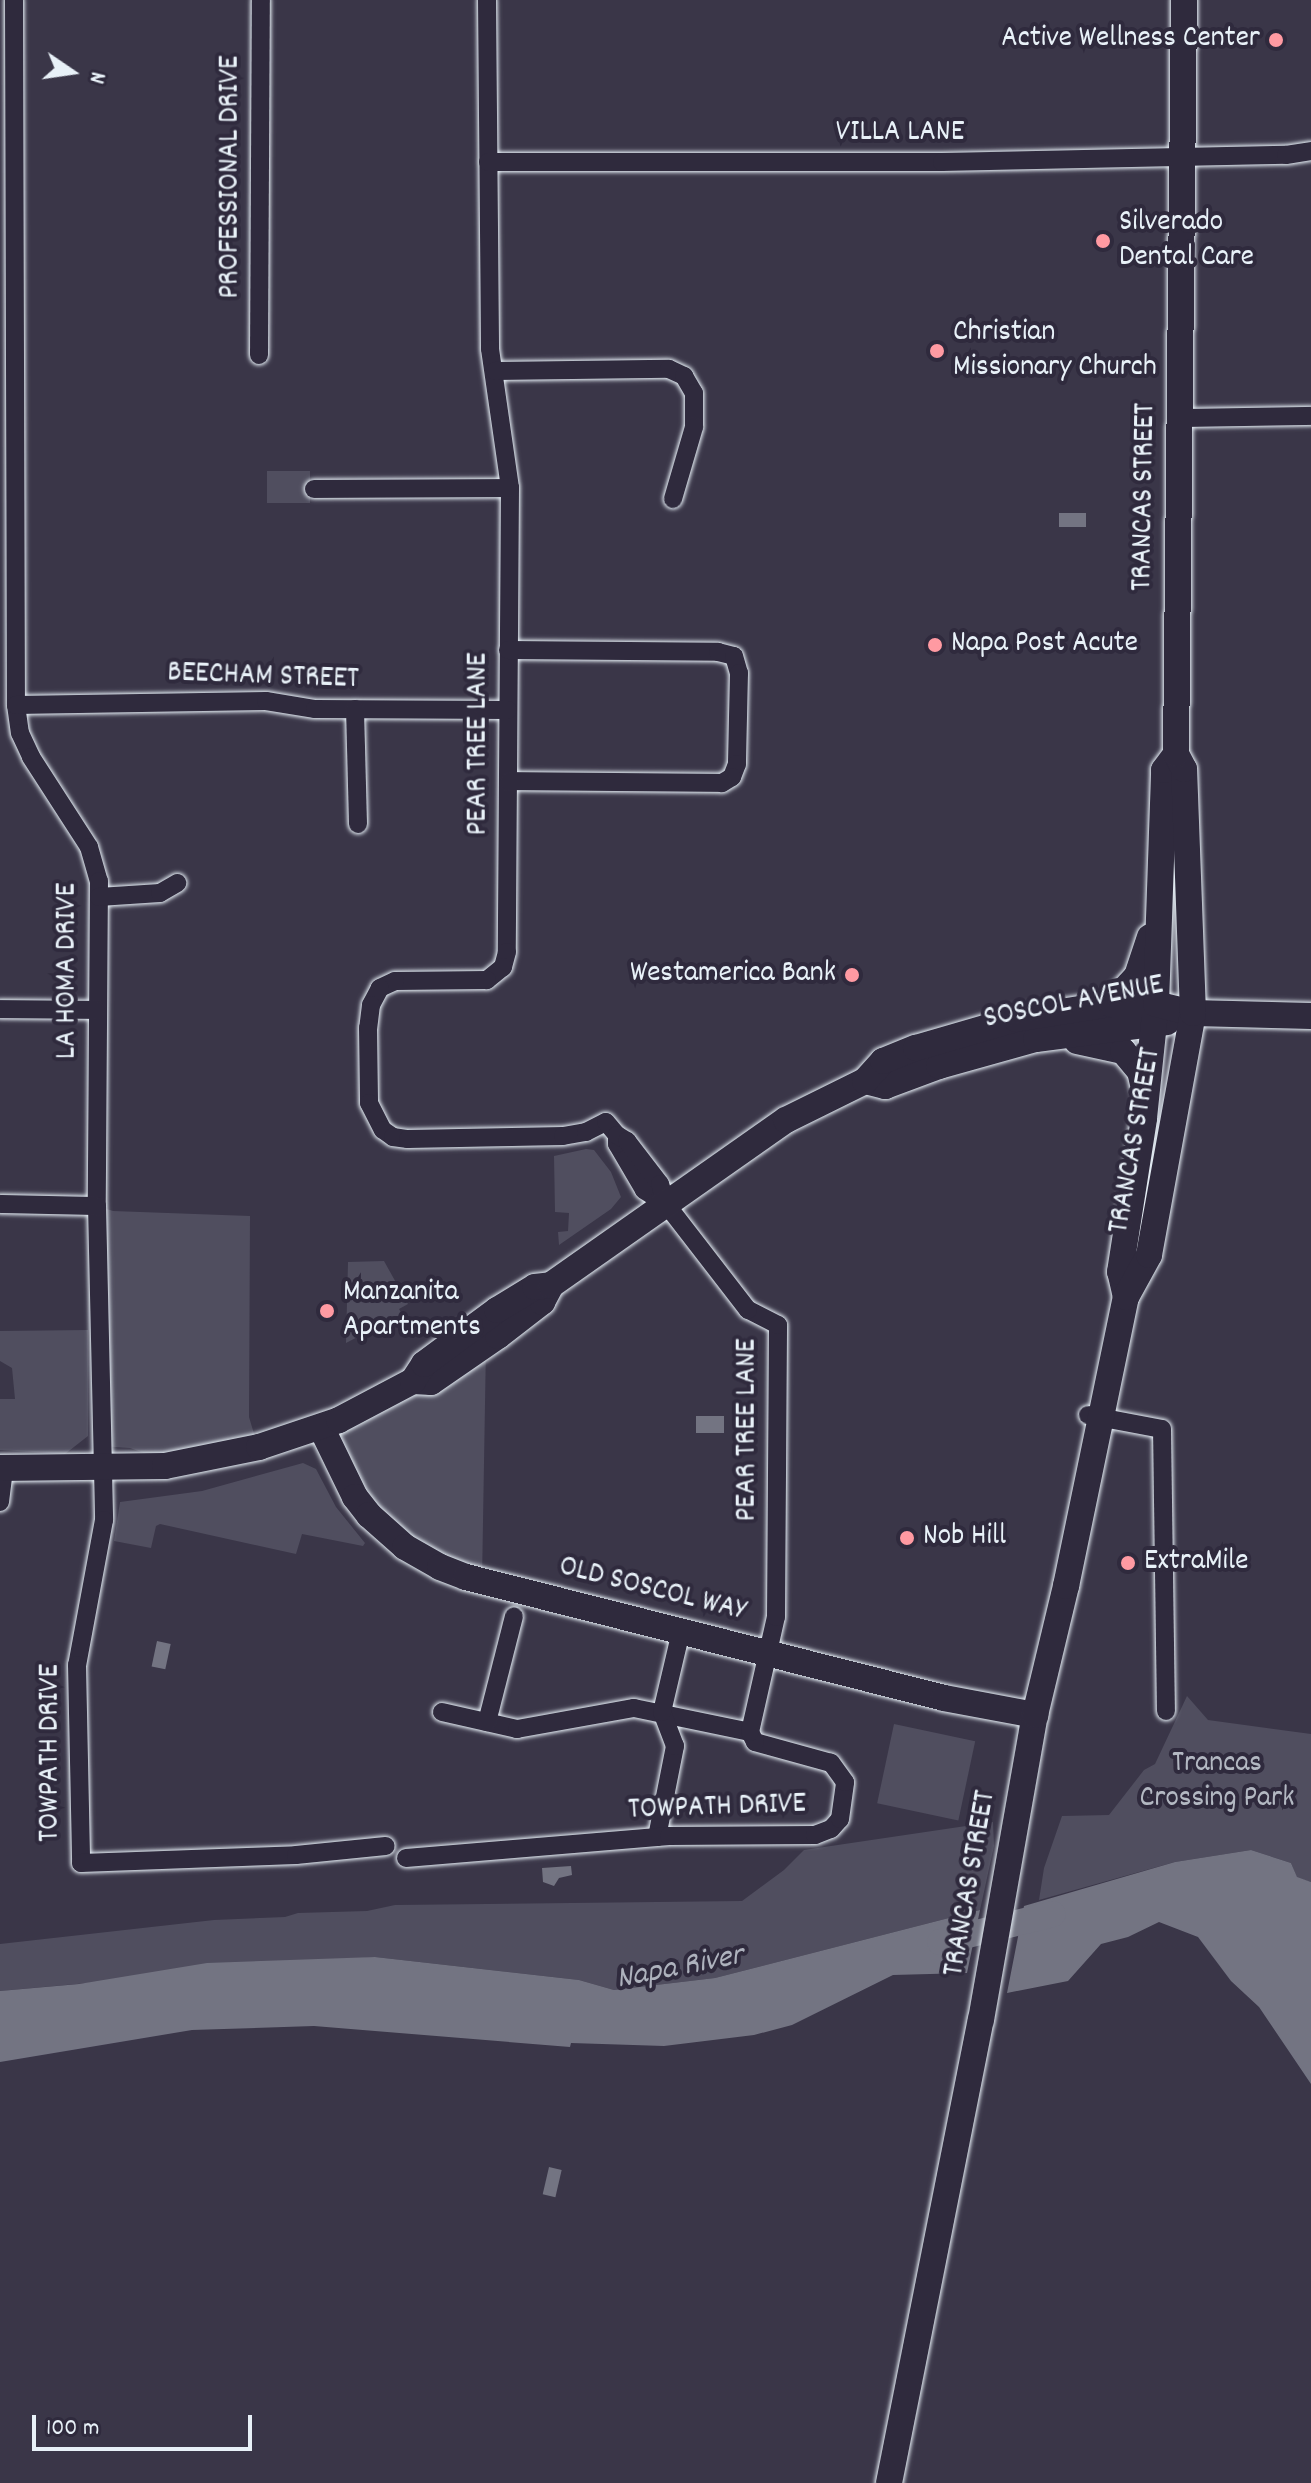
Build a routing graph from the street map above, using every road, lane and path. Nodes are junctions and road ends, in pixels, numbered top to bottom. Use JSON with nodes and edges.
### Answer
{"nodes":[{"id":1,"x":14,"y":0,"type":"edge"},
{"id":2,"x":261,"y":0,"type":"edge"},
{"id":3,"x":487,"y":0,"type":"edge"},
{"id":4,"x":1184,"y":0,"type":"edge"},
{"id":5,"x":1311,"y":151,"type":"edge"},
{"id":6,"x":1183,"y":158,"type":"junction"},
{"id":7,"x":488,"y":162,"type":"junction"},
{"id":8,"x":259,"y":355,"type":"dead end"},
{"id":9,"x":495,"y":371,"type":"junction"},
{"id":10,"x":1311,"y":416,"type":"edge"},
{"id":11,"x":1178,"y":418,"type":"junction"},
{"id":12,"x":510,"y":488,"type":"junction"},
{"id":13,"x":314,"y":489,"type":"dead end"},
{"id":14,"x":673,"y":499,"type":"dead end"},
{"id":15,"x":508,"y":650,"type":"junction"},
{"id":16,"x":16,"y":705,"type":"junction"},
{"id":17,"x":355,"y":709,"type":"junction"},
{"id":18,"x":508,"y":710,"type":"junction"},
{"id":19,"x":1176,"y":754,"type":"junction"},
{"id":20,"x":509,"y":781,"type":"junction"},
{"id":21,"x":358,"y":824,"type":"dead end"},
{"id":22,"x":1163,"y":862,"type":"junction"},
{"id":23,"x":177,"y":883,"type":"dead end"},
{"id":24,"x":99,"y":897,"type":"junction"},
{"id":25,"x":1111,"y":1004,"type":"junction"},
{"id":26,"x":0,"y":1009,"type":"edge"},
{"id":27,"x":96,"y":1010,"type":"junction"},
{"id":28,"x":1193,"y":1013,"type":"junction"},
{"id":29,"x":1154,"y":1015,"type":"junction"},
{"id":30,"x":1311,"y":1016,"type":"edge"},
{"id":31,"x":986,"y":1026,"type":"junction"},
{"id":32,"x":1050,"y":1037,"type":"junction"},
{"id":33,"x":905,"y":1077,"type":"junction"},
{"id":34,"x":865,"y":1081,"type":"junction"},
{"id":35,"x":1144,"y":1118,"type":"junction"},
{"id":36,"x":0,"y":1204,"type":"edge"},
{"id":37,"x":666,"y":1204,"type":"junction"},
{"id":38,"x":97,"y":1206,"type":"junction"},
{"id":39,"x":1126,"y":1297,"type":"junction"},
{"id":40,"x":1094,"y":1416,"type":"junction"},
{"id":41,"x":321,"y":1427,"type":"junction"},
{"id":42,"x":2,"y":1468,"type":"edge"},
{"id":43,"x":103,"y":1477,"type":"junction"},
{"id":44,"x":0,"y":1502,"type":"edge"},
{"id":45,"x":514,"y":1616,"type":"dead end"},
{"id":46,"x":681,"y":1631,"type":"junction"},
{"id":47,"x":769,"y":1653,"type":"junction"},
{"id":48,"x":1166,"y":1711,"type":"dead end"},
{"id":49,"x":442,"y":1712,"type":"dead end"},
{"id":50,"x":662,"y":1712,"type":"junction"},
{"id":51,"x":1035,"y":1715,"type":"junction"},
{"id":52,"x":487,"y":1722,"type":"junction"},
{"id":53,"x":750,"y":1732,"type":"junction"},
{"id":54,"x":657,"y":1837,"type":"junction"},
{"id":55,"x":386,"y":1846,"type":"dead end"},
{"id":56,"x":406,"y":1858,"type":"dead end"},
{"id":57,"x":889,"y":2483,"type":"edge"}],
"edges":[{"from":1,"to":16,"type":"street","name":"LA HOMA DRIVE"},
{"from":2,"to":8,"type":"street","name":"PROFESSIONAL DRIVE"},
{"from":3,"to":7,"type":"street","name":"PEAR TREE LANE"},
{"from":4,"to":6,"type":"main road","name":"TRANCAS STREET"},
{"from":5,"to":6,"type":"street","name":"VILLA LANE"},
{"from":6,"to":7,"type":"street","name":"VILLA LANE"},
{"from":6,"to":11,"type":"main road","name":"TRANCAS STREET"},
{"from":7,"to":9,"type":"street","name":"PEAR TREE LANE"},
{"from":9,"to":12,"type":"street","name":"PEAR TREE LANE"},
{"from":9,"to":14,"type":"street"},
{"from":10,"to":11,"type":"street"},
{"from":11,"to":19,"type":"main road","name":"TRANCAS STREET"},
{"from":12,"to":13,"type":"street"},
{"from":12,"to":15,"type":"street","name":"PEAR TREE LANE"},
{"from":15,"to":18,"type":"street","name":"PEAR TREE LANE"},
{"from":15,"to":20,"type":"street"},
{"from":16,"to":17,"type":"street","name":"BEECHAM STREET"},
{"from":16,"to":24,"type":"street","name":"LA HOMA DRIVE"},
{"from":17,"to":18,"type":"street","name":"BEECHAM STREET"},
{"from":17,"to":21,"type":"street"},
{"from":18,"to":20,"type":"street","name":"PEAR TREE LANE"},
{"from":19,"to":22,"type":"main road","name":"TRANCAS STREET"},
{"from":19,"to":28,"type":"main road","name":"TRANCAS STREET"},
{"from":20,"to":37,"type":"street","name":"PEAR TREE LANE"},
{"from":22,"to":25,"type":"main road"},
{"from":22,"to":29,"type":"main road","name":"TRANCAS STREET"},
{"from":23,"to":24,"type":"street"},
{"from":24,"to":27,"type":"street","name":"LA HOMA DRIVE"},
{"from":25,"to":29,"type":"main road","name":"SOSCOL AVENUE"},
{"from":25,"to":31,"type":"main road","name":"SOSCOL AVENUE"},
{"from":26,"to":27,"type":"street"},
{"from":27,"to":38,"type":"street","name":"LA HOMA DRIVE"},
{"from":28,"to":29,"type":"main road","name":"SOSCOL AVENUE"},
{"from":28,"to":30,"type":"main road","name":"SOSCOL AVENUE"},
{"from":28,"to":39,"type":"main road","name":"TRANCAS STREET"},
{"from":29,"to":32,"type":"main road","name":"SOSCOL AVENUE"},
{"from":29,"to":35,"type":"main road","name":"TRANCAS STREET"},
{"from":31,"to":33,"type":"main road"},
{"from":31,"to":34,"type":"main road","name":"SOSCOL AVENUE"},
{"from":32,"to":33,"type":"main road","name":"SOSCOL AVENUE"},
{"from":32,"to":35,"type":"main road"},
{"from":33,"to":34,"type":"main road","name":"SOSCOL AVENUE"},
{"from":34,"to":37,"type":"main road","name":"SOSCOL AVENUE"},
{"from":35,"to":39,"type":"main road","name":"TRANCAS STREET"},
{"from":36,"to":38,"type":"street"},
{"from":37,"to":41,"type":"main road","name":"SOSCOL AVENUE"},
{"from":37,"to":47,"type":"street","name":"PEAR TREE LANE"},
{"from":38,"to":43,"type":"street","name":"LA HOMA DRIVE"},
{"from":39,"to":40,"type":"main road","name":"TRANCAS STREET"},
{"from":40,"to":48,"type":"street"},
{"from":40,"to":51,"type":"main road","name":"TRANCAS STREET"},
{"from":41,"to":43,"type":"main road","name":"SOSCOL AVENUE"},
{"from":41,"to":46,"type":"main road","name":"OLD SOSCOL WAY"},
{"from":42,"to":43,"type":"main road","name":"SOSCOL AVENUE"},
{"from":42,"to":44,"type":"street"},
{"from":43,"to":55,"type":"street","name":"TOWPATH DRIVE"},
{"from":45,"to":52,"type":"street"},
{"from":46,"to":47,"type":"main road","name":"OLD SOSCOL WAY"},
{"from":46,"to":50,"type":"street"},
{"from":47,"to":51,"type":"main road","name":"OLD SOSCOL WAY"},
{"from":47,"to":53,"type":"street"},
{"from":49,"to":52,"type":"street","name":"TOWPATH DRIVE"},
{"from":50,"to":52,"type":"street","name":"TOWPATH DRIVE"},
{"from":50,"to":53,"type":"street","name":"TOWPATH DRIVE"},
{"from":50,"to":54,"type":"street"},
{"from":51,"to":57,"type":"main road","name":"TRANCAS STREET"},
{"from":53,"to":54,"type":"street","name":"TOWPATH DRIVE"},
{"from":54,"to":56,"type":"street","name":"TOWPATH DRIVE"}]}
